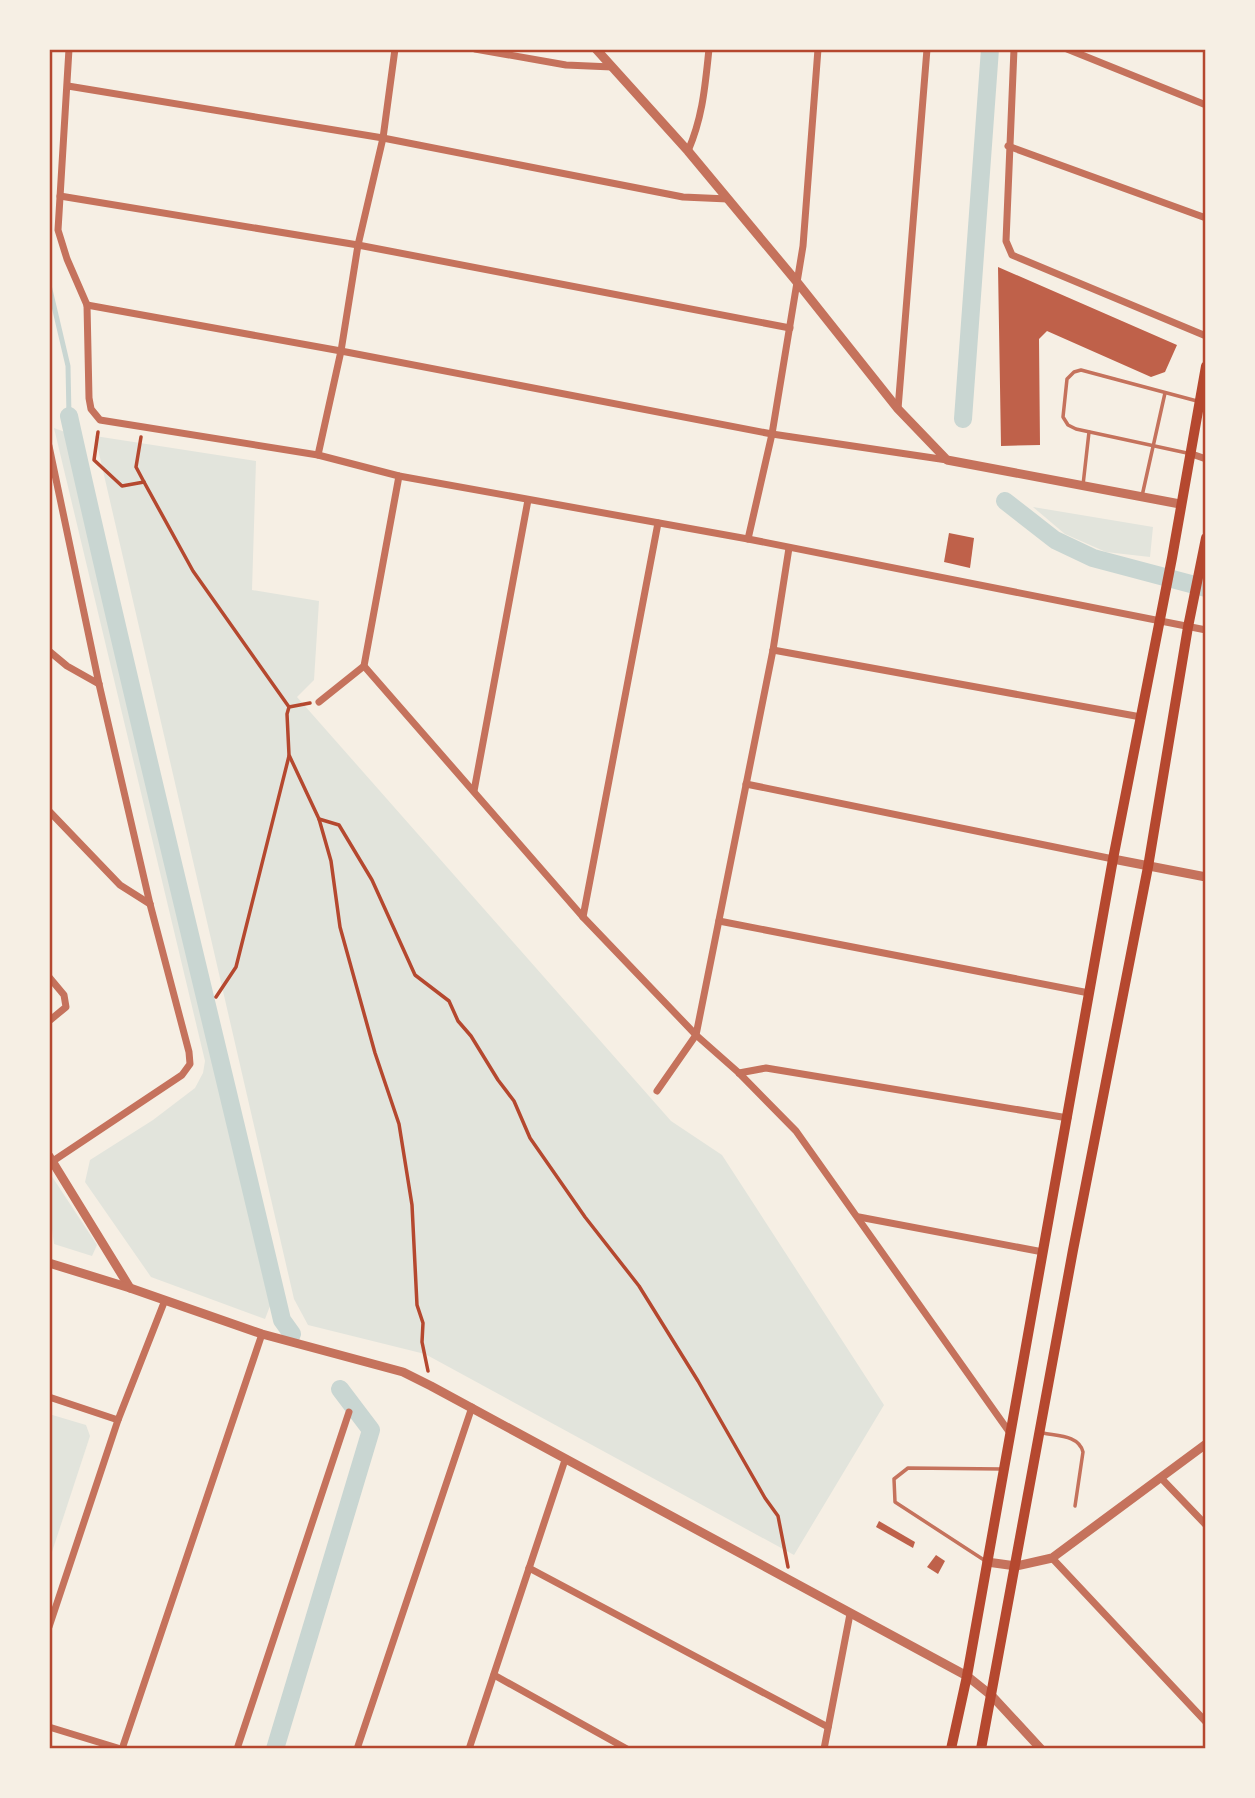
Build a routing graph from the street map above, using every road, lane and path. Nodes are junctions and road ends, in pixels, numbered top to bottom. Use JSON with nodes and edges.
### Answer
{"nodes":[{"id":1,"x":69,"y":49,"type":"edge"},
{"id":2,"x":395,"y":49,"type":"edge"},
{"id":3,"x":475,"y":49,"type":"edge"},
{"id":4,"x":596,"y":49,"type":"edge"},
{"id":5,"x":709,"y":49,"type":"edge"},
{"id":6,"x":818,"y":49,"type":"edge"},
{"id":7,"x":927,"y":49,"type":"edge"},
{"id":8,"x":1014,"y":49,"type":"edge"},
{"id":9,"x":1067,"y":49,"type":"edge"},
{"id":10,"x":612,"y":67,"type":"junction"},
{"id":11,"x":68,"y":86,"type":"junction"},
{"id":12,"x":1206,"y":105,"type":"edge"},
{"id":13,"x":383,"y":138,"type":"junction"},
{"id":14,"x":1008,"y":146,"type":"junction"},
{"id":15,"x":688,"y":151,"type":"junction"},
{"id":16,"x":60,"y":196,"type":"junction"},
{"id":17,"x":728,"y":199,"type":"junction"},
{"id":18,"x":1206,"y":218,"type":"edge"},
{"id":19,"x":358,"y":245,"type":"junction"},
{"id":20,"x":797,"y":282,"type":"junction"},
{"id":21,"x":87,"y":305,"type":"junction"},
{"id":22,"x":790,"y":328,"type":"junction"},
{"id":23,"x":1206,"y":336,"type":"edge"},
{"id":24,"x":341,"y":351,"type":"junction"},
{"id":25,"x":1206,"y":366,"type":"edge"},
{"id":26,"x":1165,"y":393,"type":"junction"},
{"id":27,"x":1199,"y":402,"type":"junction"},
{"id":28,"x":898,"y":409,"type":"junction"},
{"id":29,"x":98,"y":418,"type":"junction"},
{"id":30,"x":142,"y":428,"type":"junction"},
{"id":31,"x":1089,"y":432,"type":"junction"},
{"id":32,"x":772,"y":434,"type":"junction"},
{"id":33,"x":49,"y":446,"type":"edge"},
{"id":34,"x":1154,"y":446,"type":"junction"},
{"id":35,"x":1189,"y":453,"type":"junction"},
{"id":36,"x":318,"y":456,"type":"junction"},
{"id":37,"x":1206,"y":459,"type":"edge"},
{"id":38,"x":947,"y":460,"type":"junction"},
{"id":39,"x":52,"y":476,"type":"edge"},
{"id":40,"x":399,"y":476,"type":"junction"},
{"id":41,"x":144,"y":482,"type":"junction"},
{"id":42,"x":1083,"y":485,"type":"junction"},
{"id":43,"x":1142,"y":496,"type":"junction"},
{"id":44,"x":528,"y":500,"type":"junction"},
{"id":45,"x":1180,"y":503,"type":"junction"},
{"id":46,"x":658,"y":523,"type":"junction"},
{"id":47,"x":1206,"y":538,"type":"edge"},
{"id":48,"x":748,"y":539,"type":"junction"},
{"id":49,"x":789,"y":548,"type":"junction"},
{"id":50,"x":1203,"y":563,"type":"edge"},
{"id":51,"x":1159,"y":621,"type":"junction"},
{"id":52,"x":1188,"y":627,"type":"junction"},
{"id":53,"x":1206,"y":630,"type":"edge"},
{"id":54,"x":49,"y":650,"type":"edge"},
{"id":55,"x":773,"y":650,"type":"junction"},
{"id":56,"x":364,"y":666,"type":"junction"},
{"id":57,"x":99,"y":684,"type":"junction"},
{"id":58,"x":319,"y":702,"type":"joint"},
{"id":59,"x":289,"y":706,"type":"junction"},
{"id":60,"x":1141,"y":718,"type":"junction"},
{"id":61,"x":289,"y":755,"type":"junction"},
{"id":62,"x":746,"y":784,"type":"junction"},
{"id":63,"x":474,"y":791,"type":"junction"},
{"id":64,"x":49,"y":811,"type":"edge"},
{"id":65,"x":319,"y":819,"type":"junction"},
{"id":66,"x":1113,"y":859,"type":"junction"},
{"id":67,"x":1148,"y":867,"type":"junction"},
{"id":68,"x":1206,"y":877,"type":"edge"},
{"id":69,"x":150,"y":904,"type":"junction"},
{"id":70,"x":583,"y":917,"type":"junction"},
{"id":71,"x":719,"y":921,"type":"junction"},
{"id":72,"x":49,"y":977,"type":"edge"},
{"id":73,"x":1089,"y":993,"type":"junction"},
{"id":74,"x":216,"y":997,"type":"dead end"},
{"id":75,"x":49,"y":1021,"type":"edge"},
{"id":76,"x":696,"y":1035,"type":"junction"},
{"id":77,"x":739,"y":1073,"type":"junction"},
{"id":78,"x":657,"y":1091,"type":"dead end"},
{"id":79,"x":1068,"y":1118,"type":"junction"},
{"id":80,"x":51,"y":1158,"type":"edge"},
{"id":81,"x":859,"y":1216,"type":"junction"},
{"id":82,"x":1043,"y":1252,"type":"junction"},
{"id":83,"x":49,"y":1263,"type":"edge"},
{"id":84,"x":130,"y":1288,"type":"junction"},
{"id":85,"x":165,"y":1300,"type":"junction"},
{"id":86,"x":262,"y":1334,"type":"junction"},
{"id":87,"x":431,"y":1385,"type":"junction"},
{"id":88,"x":49,"y":1397,"type":"edge"},
{"id":89,"x":472,"y":1407,"type":"junction"},
{"id":90,"x":349,"y":1412,"type":"dead end"},
{"id":91,"x":118,"y":1420,"type":"junction"},
{"id":92,"x":1010,"y":1433,"type":"junction"},
{"id":93,"x":1040,"y":1433,"type":"junction"},
{"id":94,"x":1206,"y":1444,"type":"edge"},
{"id":95,"x":565,"y":1460,"type":"junction"},
{"id":96,"x":1004,"y":1469,"type":"junction"},
{"id":97,"x":1161,"y":1478,"type":"junction"},
{"id":98,"x":1075,"y":1506,"type":"dead end"},
{"id":99,"x":1206,"y":1525,"type":"edge"},
{"id":100,"x":1052,"y":1558,"type":"junction"},
{"id":101,"x":987,"y":1562,"type":"junction"},
{"id":102,"x":1016,"y":1566,"type":"junction"},
{"id":103,"x":529,"y":1568,"type":"junction"},
{"id":104,"x":789,"y":1580,"type":"junction"},
{"id":105,"x":850,"y":1614,"type":"junction"},
{"id":106,"x":49,"y":1627,"type":"edge"},
{"id":107,"x":494,"y":1675,"type":"junction"},
{"id":108,"x":967,"y":1676,"type":"junction"},
{"id":109,"x":992,"y":1696,"type":"junction"},
{"id":110,"x":1206,"y":1722,"type":"edge"},
{"id":111,"x":49,"y":1727,"type":"edge"},
{"id":112,"x":828,"y":1727,"type":"junction"},
{"id":113,"x":121,"y":1749,"type":"edge"},
{"id":114,"x":237,"y":1749,"type":"edge"},
{"id":115,"x":357,"y":1749,"type":"edge"},
{"id":116,"x":469,"y":1749,"type":"edge"},
{"id":117,"x":627,"y":1749,"type":"edge"},
{"id":118,"x":824,"y":1749,"type":"edge"},
{"id":119,"x":951,"y":1749,"type":"edge"},
{"id":120,"x":981,"y":1749,"type":"edge"},
{"id":121,"x":1041,"y":1749,"type":"edge"}],
"edges":[{"from":1,"to":11,"type":"street"},
{"from":2,"to":13,"type":"street"},
{"from":3,"to":10,"type":"street"},
{"from":4,"to":10,"type":"street"},
{"from":5,"to":15,"type":"street"},
{"from":6,"to":20,"type":"street"},
{"from":7,"to":28,"type":"street"},
{"from":8,"to":14,"type":"street"},
{"from":9,"to":12,"type":"street"},
{"from":10,"to":15,"type":"street"},
{"from":11,"to":13,"type":"street"},
{"from":11,"to":16,"type":"street"},
{"from":13,"to":17,"type":"street"},
{"from":13,"to":19,"type":"street"},
{"from":14,"to":18,"type":"street"},
{"from":14,"to":23,"type":"street"},
{"from":15,"to":17,"type":"street"},
{"from":16,"to":19,"type":"street"},
{"from":16,"to":21,"type":"street"},
{"from":17,"to":20,"type":"street"},
{"from":19,"to":22,"type":"street"},
{"from":19,"to":24,"type":"street"},
{"from":20,"to":22,"type":"street"},
{"from":20,"to":28,"type":"street"},
{"from":21,"to":24,"type":"street"},
{"from":21,"to":29,"type":"street"},
{"from":22,"to":32,"type":"street"},
{"from":24,"to":32,"type":"street"},
{"from":24,"to":36,"type":"street"},
{"from":25,"to":27,"type":"main road"},
{"from":26,"to":27,"type":"lane"},
{"from":26,"to":31,"type":"lane"},
{"from":26,"to":34,"type":"lane"},
{"from":27,"to":35,"type":"main road"},
{"from":28,"to":38,"type":"street"},
{"from":29,"to":30,"type":"street"},
{"from":29,"to":41,"type":"path"},
{"from":30,"to":36,"type":"street"},
{"from":30,"to":41,"type":"path"},
{"from":31,"to":34,"type":"lane"},
{"from":31,"to":42,"type":"lane"},
{"from":32,"to":38,"type":"street"},
{"from":32,"to":48,"type":"street"},
{"from":33,"to":39,"type":"street"},
{"from":34,"to":35,"type":"lane"},
{"from":34,"to":43,"type":"lane"},
{"from":35,"to":37,"type":"street"},
{"from":35,"to":45,"type":"main road"},
{"from":36,"to":40,"type":"street"},
{"from":38,"to":42,"type":"street"},
{"from":39,"to":57,"type":"street"},
{"from":40,"to":44,"type":"street"},
{"from":40,"to":56,"type":"street"},
{"from":41,"to":59,"type":"path"},
{"from":42,"to":43,"type":"street"},
{"from":43,"to":45,"type":"street"},
{"from":44,"to":46,"type":"street"},
{"from":44,"to":63,"type":"street"},
{"from":45,"to":51,"type":"main road"},
{"from":46,"to":48,"type":"street"},
{"from":46,"to":70,"type":"street"},
{"from":47,"to":50,"type":"main road"},
{"from":48,"to":49,"type":"street"},
{"from":49,"to":51,"type":"street"},
{"from":49,"to":55,"type":"street"},
{"from":50,"to":52,"type":"main road"},
{"from":51,"to":52,"type":"street"},
{"from":51,"to":60,"type":"main road"},
{"from":52,"to":53,"type":"street"},
{"from":52,"to":67,"type":"main road"},
{"from":54,"to":57,"type":"street"},
{"from":55,"to":60,"type":"street"},
{"from":55,"to":62,"type":"street"},
{"from":56,"to":58,"type":"street"},
{"from":56,"to":63,"type":"street"},
{"from":57,"to":69,"type":"street"},
{"from":58,"to":59,"type":"path"},
{"from":59,"to":61,"type":"path"},
{"from":60,"to":66,"type":"main road"},
{"from":61,"to":65,"type":"path"},
{"from":61,"to":74,"type":"path"},
{"from":62,"to":66,"type":"street"},
{"from":62,"to":71,"type":"street"},
{"from":63,"to":70,"type":"street"},
{"from":64,"to":69,"type":"street"},
{"from":65,"to":87,"type":"path"},
{"from":65,"to":104,"type":"path"},
{"from":66,"to":67,"type":"street"},
{"from":66,"to":73,"type":"main road"},
{"from":67,"to":68,"type":"street"},
{"from":67,"to":93,"type":"main road"},
{"from":69,"to":80,"type":"street"},
{"from":70,"to":76,"type":"street"},
{"from":71,"to":73,"type":"street"},
{"from":71,"to":76,"type":"street"},
{"from":72,"to":75,"type":"street"},
{"from":73,"to":79,"type":"main road"},
{"from":76,"to":77,"type":"street"},
{"from":76,"to":78,"type":"street"},
{"from":77,"to":79,"type":"street"},
{"from":77,"to":81,"type":"street"},
{"from":79,"to":82,"type":"main road"},
{"from":80,"to":84,"type":"street"},
{"from":81,"to":82,"type":"street"},
{"from":81,"to":92,"type":"street"},
{"from":82,"to":92,"type":"main road"},
{"from":83,"to":84,"type":"street"},
{"from":84,"to":85,"type":"street"},
{"from":85,"to":86,"type":"street"},
{"from":85,"to":91,"type":"street"},
{"from":86,"to":87,"type":"street"},
{"from":86,"to":113,"type":"street"},
{"from":87,"to":89,"type":"street"},
{"from":88,"to":91,"type":"street"},
{"from":89,"to":95,"type":"street"},
{"from":89,"to":115,"type":"street"},
{"from":90,"to":114,"type":"street"},
{"from":91,"to":106,"type":"street"},
{"from":92,"to":96,"type":"main road"},
{"from":93,"to":98,"type":"lane"},
{"from":93,"to":102,"type":"main road"},
{"from":94,"to":97,"type":"street"},
{"from":95,"to":103,"type":"street"},
{"from":95,"to":104,"type":"street"},
{"from":96,"to":101,"type":"main road"},
{"from":96,"to":101,"type":"lane"},
{"from":97,"to":99,"type":"street"},
{"from":97,"to":100,"type":"street"},
{"from":100,"to":102,"type":"street"},
{"from":100,"to":110,"type":"street"},
{"from":101,"to":102,"type":"street"},
{"from":101,"to":108,"type":"main road"},
{"from":102,"to":109,"type":"main road"},
{"from":103,"to":107,"type":"street"},
{"from":103,"to":112,"type":"street"},
{"from":104,"to":105,"type":"street"},
{"from":105,"to":108,"type":"street"},
{"from":105,"to":112,"type":"street"},
{"from":107,"to":116,"type":"street"},
{"from":107,"to":117,"type":"street"},
{"from":108,"to":109,"type":"street"},
{"from":108,"to":119,"type":"main road"},
{"from":109,"to":120,"type":"main road"},
{"from":109,"to":121,"type":"street"},
{"from":111,"to":113,"type":"street"},
{"from":112,"to":118,"type":"street"}]}
